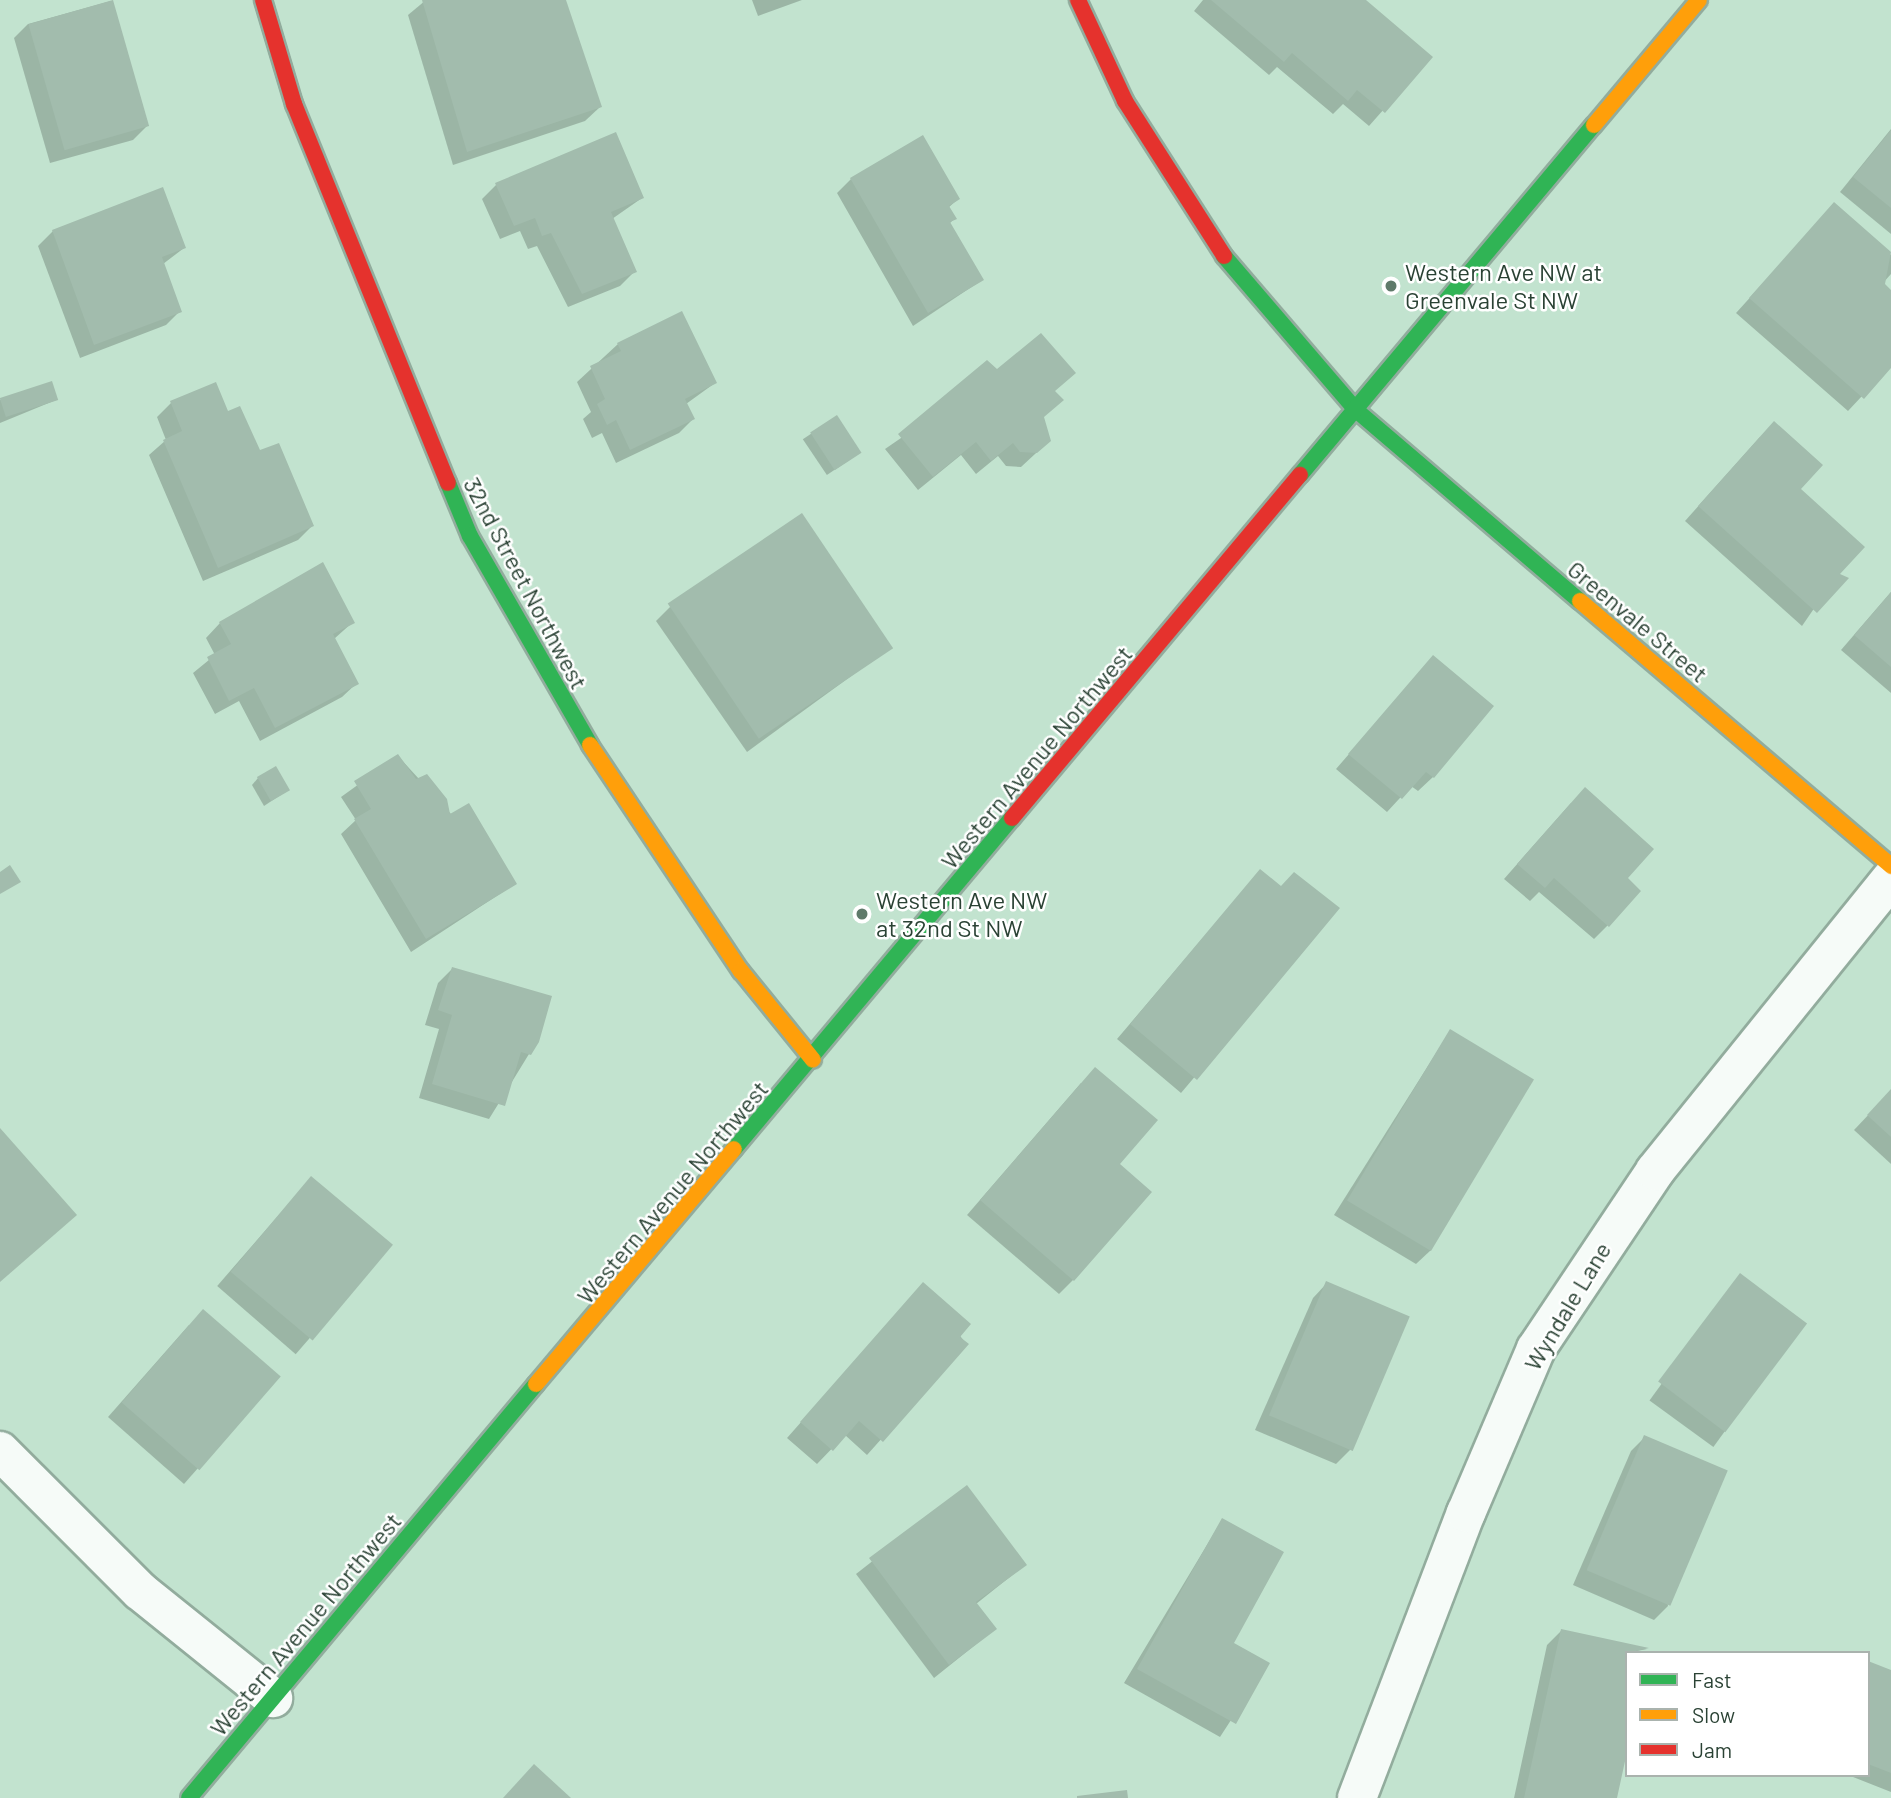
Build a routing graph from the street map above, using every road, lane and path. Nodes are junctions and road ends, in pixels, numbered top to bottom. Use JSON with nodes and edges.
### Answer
{"nodes":[{"id":1,"x":263,"y":0,"type":"edge"},
{"id":2,"x":1078,"y":0,"type":"edge"},
{"id":3,"x":1699,"y":0,"type":"edge"},
{"id":4,"x":1356,"y":410,"type":"junction"},
{"id":5,"x":1891,"y":866,"type":"edge"},
{"id":6,"x":1891,"y":879,"type":"edge"},
{"id":7,"x":813,"y":1060,"type":"junction"},
{"id":8,"x":0,"y":1451,"type":"edge"},
{"id":9,"x":273,"y":1698,"type":"junction"},
{"id":10,"x":189,"y":1798,"type":"edge"},
{"id":11,"x":1357,"y":1798,"type":"edge"}],
"edges":[{"from":1,"to":7,"type":"street","name":"32nd Street Northwest"},
{"from":2,"to":4,"type":"street","name":"Greenvale Street"},
{"from":3,"to":4,"type":"street","name":"Western Avenue Northwest"},
{"from":4,"to":5,"type":"street","name":"Greenvale Street"},
{"from":4,"to":7,"type":"street","name":"Western Avenue Northwest"},
{"from":6,"to":11,"type":"street","name":"Wyndale Lane"},
{"from":7,"to":9,"type":"street","name":"Western Avenue Northwest"},
{"from":8,"to":9,"type":"street"},
{"from":9,"to":10,"type":"street","name":"Western Avenue Northwest"}]}
